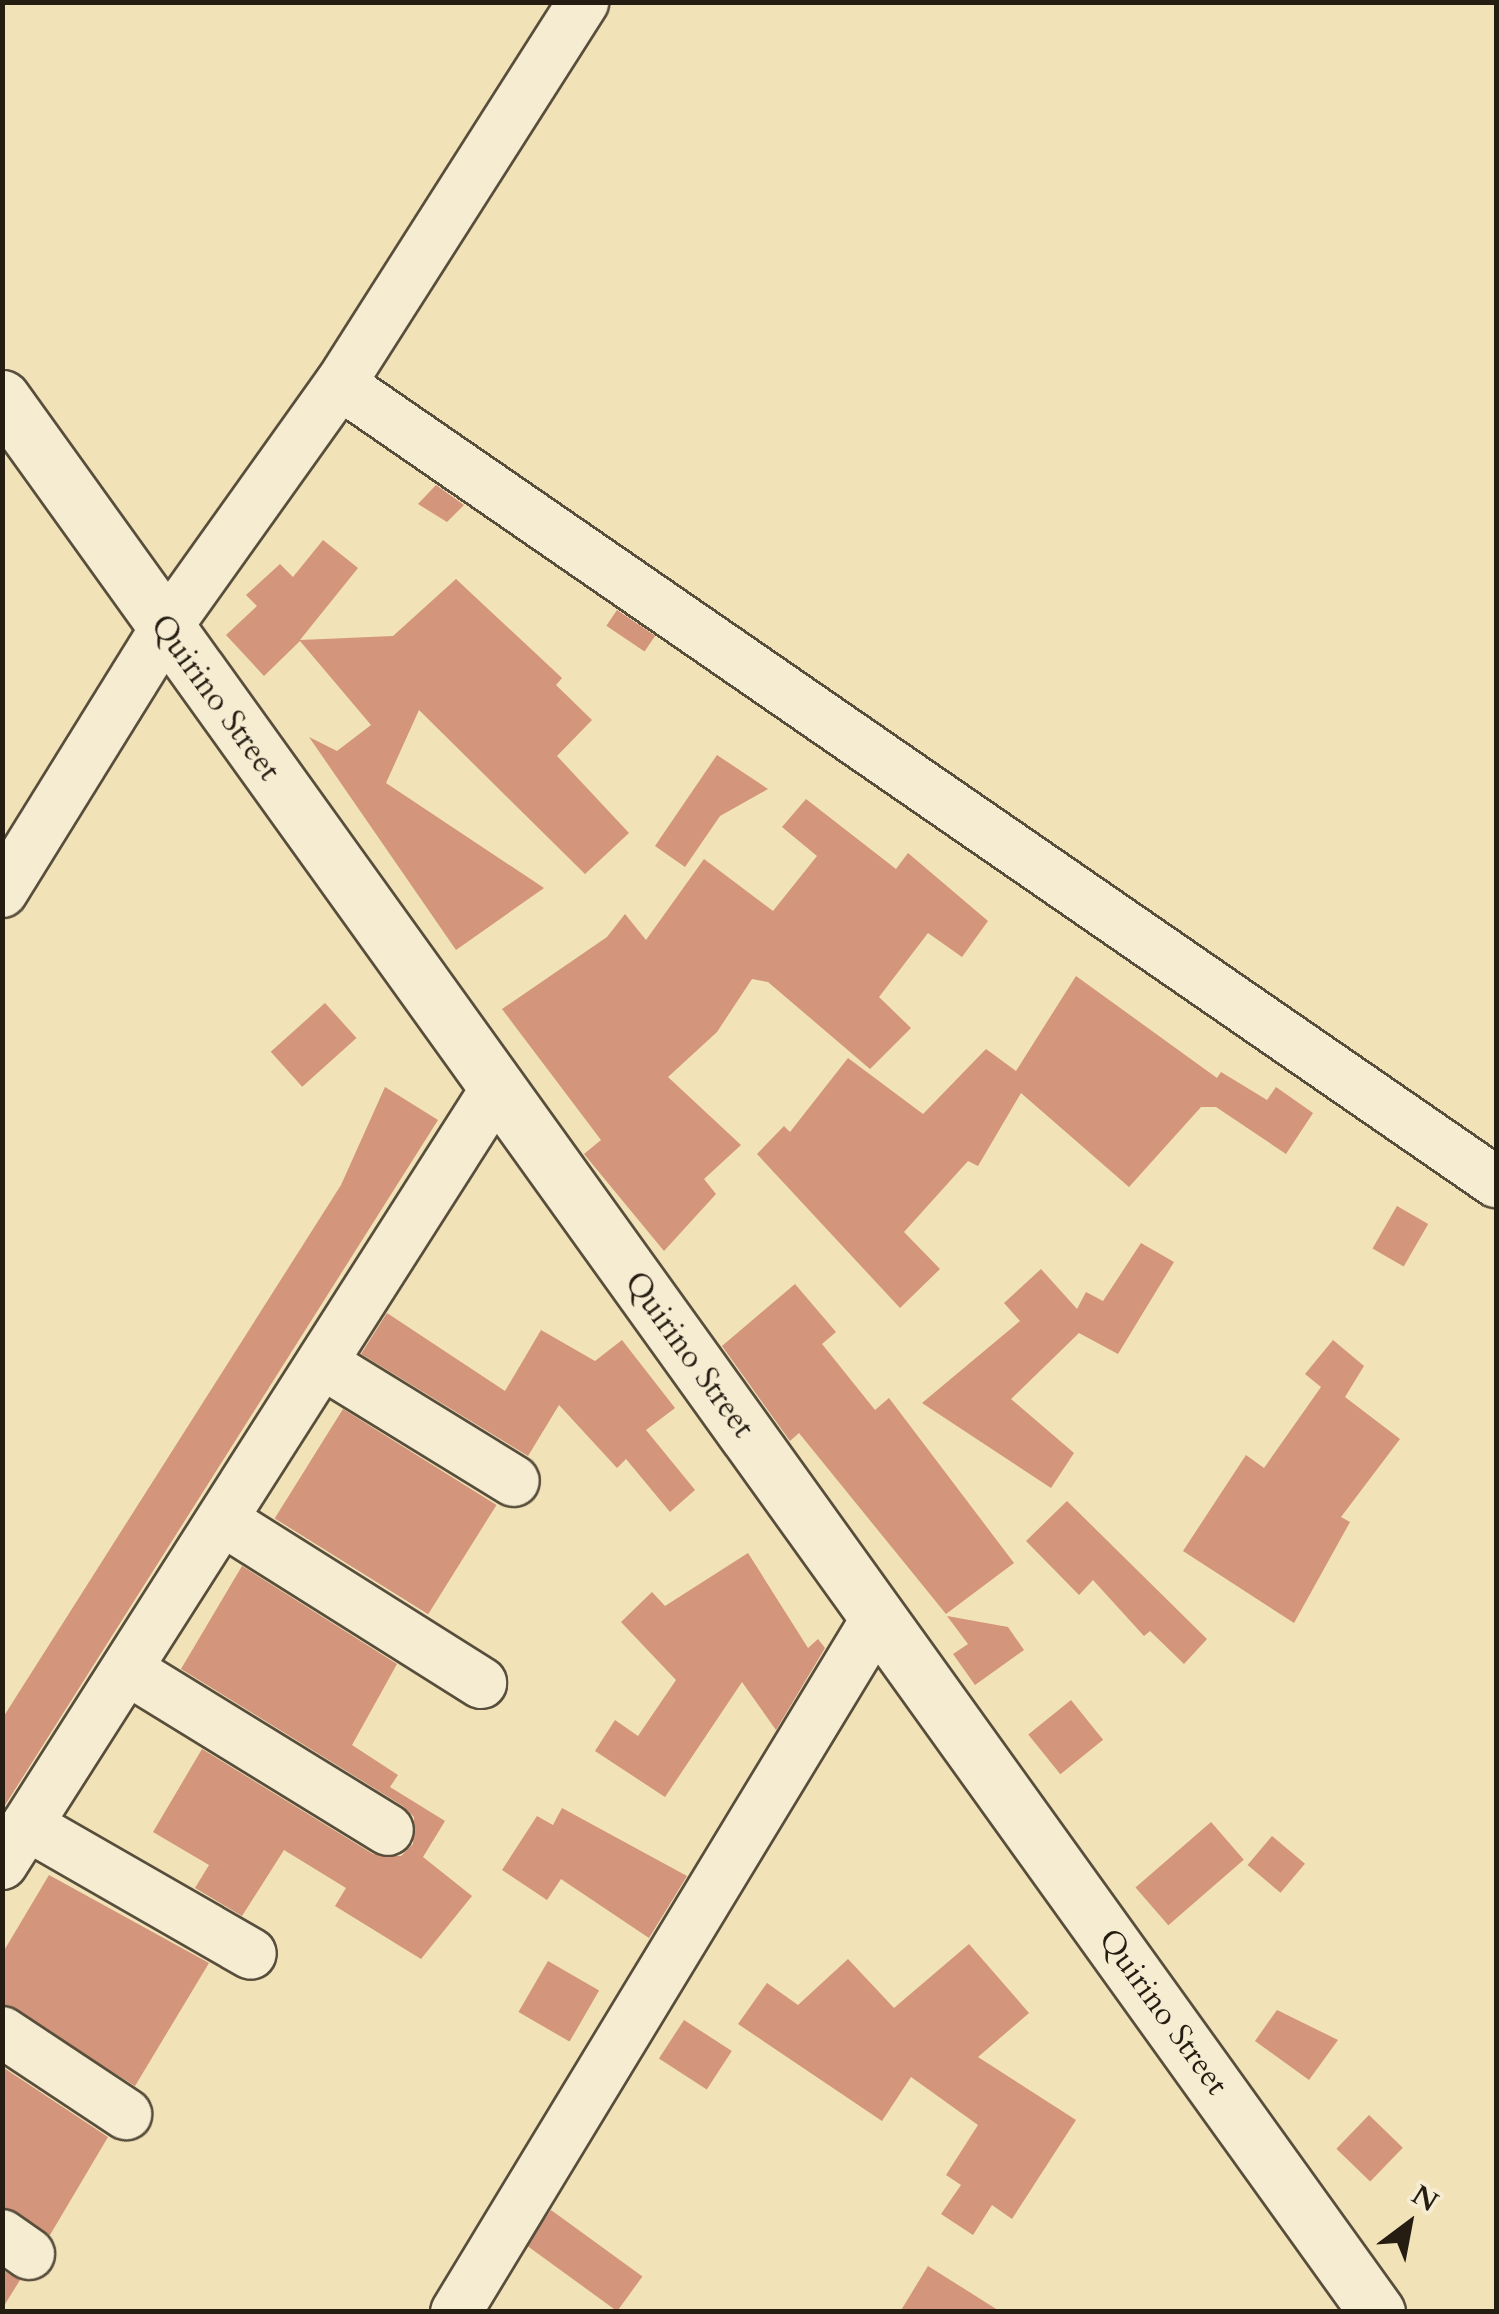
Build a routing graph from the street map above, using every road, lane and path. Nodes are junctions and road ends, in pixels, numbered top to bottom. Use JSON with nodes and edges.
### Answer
{"nodes":[{"id":1,"x":582,"y":2,"type":"edge"},
{"id":2,"x":340,"y":384,"type":"junction"},
{"id":3,"x":2,"y":398,"type":"edge"},
{"id":4,"x":165,"y":630,"type":"junction"},
{"id":5,"x":2,"y":892,"type":"edge"},
{"id":6,"x":496,"y":1090,"type":"junction"},
{"id":7,"x":1496,"y":1182,"type":"edge"},
{"id":8,"x":322,"y":1362,"type":"junction"},
{"id":9,"x":514,"y":1481,"type":"dead end"},
{"id":10,"x":224,"y":1521,"type":"junction"},
{"id":11,"x":879,"y":1615,"type":"junction"},
{"id":12,"x":128,"y":1670,"type":"junction"},
{"id":13,"x":481,"y":1683,"type":"dead end"},
{"id":14,"x":388,"y":1830,"type":"dead end"},
{"id":15,"x":15,"y":1844,"type":"edge"},
{"id":16,"x":250,"y":1954,"type":"dead end"},
{"id":17,"x":2,"y":2032,"type":"edge"},
{"id":18,"x":126,"y":2114,"type":"dead end"},
{"id":19,"x":456,"y":2312,"type":"edge"},
{"id":20,"x":1377,"y":2312,"type":"edge"}],
"edges":[{"from":1,"to":2,"type":"street"},
{"from":2,"to":4,"type":"street"},
{"from":2,"to":7,"type":"street"},
{"from":3,"to":4,"type":"street","name":"Quirino Street"},
{"from":4,"to":5,"type":"street"},
{"from":4,"to":6,"type":"street","name":"Quirino Street"},
{"from":6,"to":8,"type":"street"},
{"from":6,"to":11,"type":"street","name":"Quirino Street"},
{"from":8,"to":9,"type":"street"},
{"from":8,"to":10,"type":"street"},
{"from":10,"to":12,"type":"street"},
{"from":10,"to":13,"type":"street"},
{"from":11,"to":19,"type":"street"},
{"from":11,"to":20,"type":"street","name":"Quirino Street"},
{"from":12,"to":14,"type":"street"},
{"from":12,"to":15,"type":"street"},
{"from":15,"to":16,"type":"street"},
{"from":17,"to":18,"type":"street"}]}
